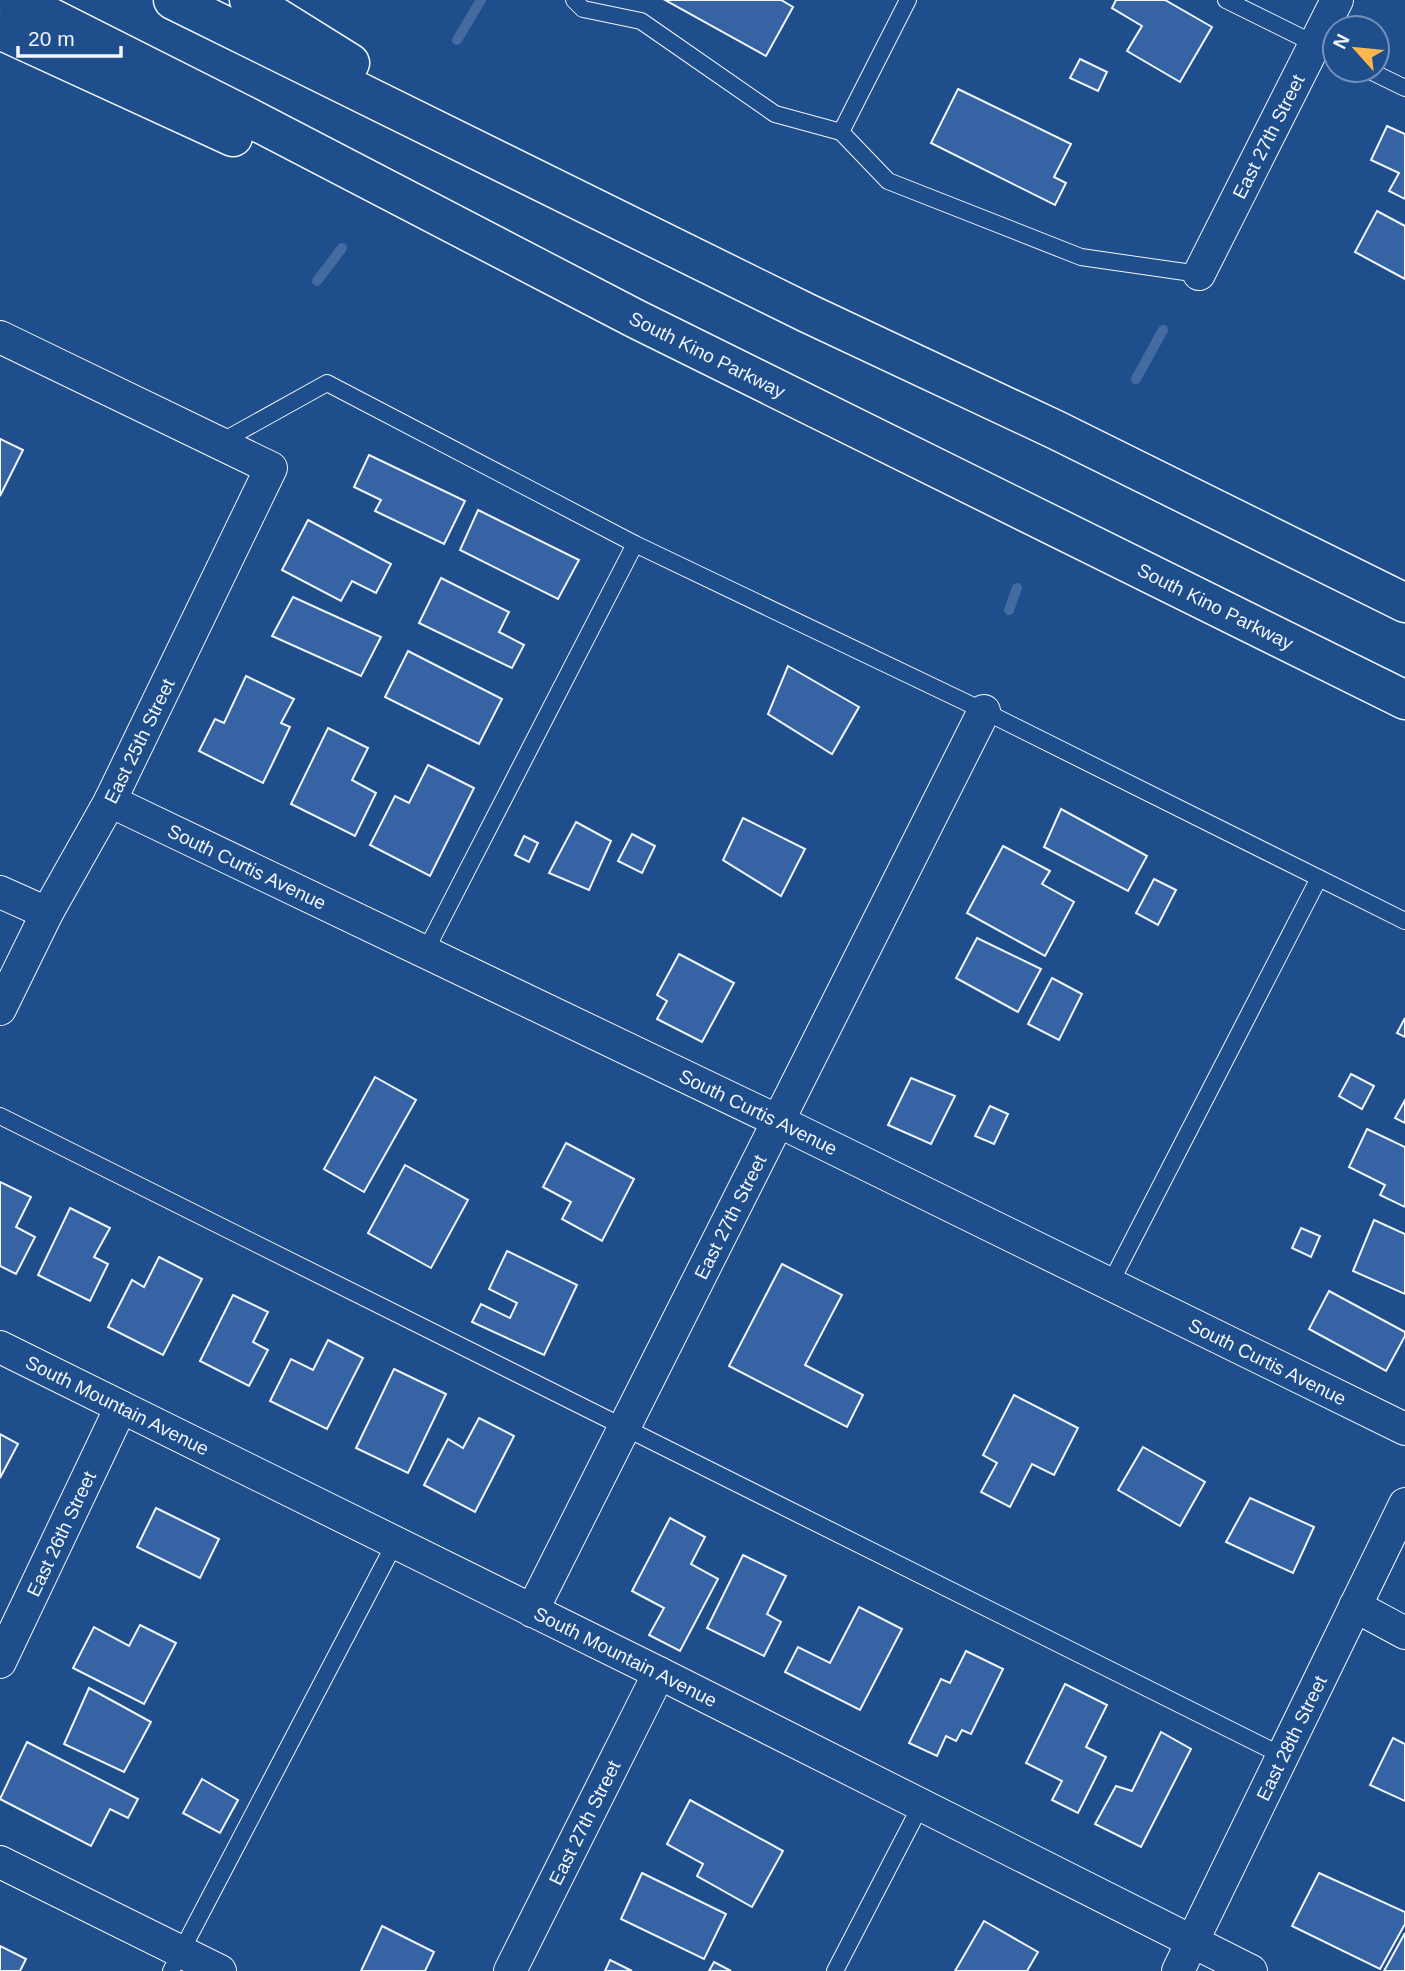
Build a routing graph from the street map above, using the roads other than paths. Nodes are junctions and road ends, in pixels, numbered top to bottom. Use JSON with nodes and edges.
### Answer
{"nodes":[{"id":1,"x":16,"y":0,"type":"edge"},
{"id":2,"x":173,"y":0,"type":"edge"},
{"id":3,"x":249,"y":0,"type":"edge"},
{"id":4,"x":574,"y":0,"type":"edge"},
{"id":5,"x":908,"y":0,"type":"edge"},
{"id":6,"x":1226,"y":0,"type":"edge"},
{"id":7,"x":0,"y":30,"type":"edge"},
{"id":8,"x":1321,"y":47,"type":"edge"},
{"id":9,"x":1321,"y":56,"type":"edge"},
{"id":10,"x":841,"y":132,"type":"junction"},
{"id":11,"x":539,"y":182,"type":"junction"},
{"id":12,"x":1199,"y":274,"type":"joint"},
{"id":13,"x":636,"y":318,"type":"junction"},
{"id":14,"x":0,"y":337,"type":"edge"},
{"id":15,"x":219,"y":443,"type":"junction"},
{"id":16,"x":635,"y":544,"type":"junction"},
{"id":17,"x":1405,"y":603,"type":"edge"},
{"id":18,"x":1405,"y":700,"type":"edge"},
{"id":19,"x":984,"y":711,"type":"junction"},
{"id":20,"x":110,"y":801,"type":"junction"},
{"id":21,"x":1319,"y":878,"type":"junction"},
{"id":22,"x":0,"y":892,"type":"edge"},
{"id":23,"x":47,"y":913,"type":"junction"},
{"id":24,"x":1405,"y":921,"type":"edge"},
{"id":25,"x":425,"y":951,"type":"junction"},
{"id":26,"x":0,"y":1009,"type":"edge"},
{"id":27,"x":0,"y":1116,"type":"edge"},
{"id":28,"x":778,"y":1121,"type":"junction"},
{"id":29,"x":1110,"y":1284,"type":"junction"},
{"id":30,"x":0,"y":1347,"type":"edge"},
{"id":31,"x":121,"y":1407,"type":"junction"},
{"id":32,"x":625,"y":1427,"type":"junction"},
{"id":33,"x":1405,"y":1429,"type":"edge"},
{"id":34,"x":1405,"y":1504,"type":"edge"},
{"id":35,"x":395,"y":1543,"type":"junction"},
{"id":36,"x":1355,"y":1606,"type":"junction"},
{"id":37,"x":533,"y":1611,"type":"junction"},
{"id":38,"x":1405,"y":1633,"type":"edge"},
{"id":39,"x":0,"y":1662,"type":"edge"},
{"id":40,"x":659,"y":1672,"type":"junction"},
{"id":41,"x":1283,"y":1756,"type":"junction"},
{"id":42,"x":921,"y":1805,"type":"junction"},
{"id":43,"x":0,"y":1862,"type":"edge"},
{"id":44,"x":1193,"y":1942,"type":"junction"},
{"id":45,"x":176,"y":1961,"type":"edge"},
{"id":46,"x":220,"y":1971,"type":"edge"},
{"id":47,"x":510,"y":1971,"type":"edge"},
{"id":48,"x":835,"y":1971,"type":"edge"},
{"id":49,"x":1178,"y":1971,"type":"edge"},
{"id":50,"x":1251,"y":1971,"type":"edge"}],
"edges":[{"from":1,"to":13,"type":"main road","name":"South Kino Parkway"},
{"from":2,"to":11,"type":"main road"},
{"from":3,"to":11,"type":"main road"},
{"from":4,"to":10,"type":"lane"},
{"from":5,"to":10,"type":"lane"},
{"from":6,"to":8,"type":"lane"},
{"from":7,"to":13,"type":"main road"},
{"from":9,"to":12,"type":"street","name":"East 27th Street"},
{"from":10,"to":12,"type":"lane"},
{"from":11,"to":17,"type":"main road"},
{"from":13,"to":18,"type":"main road","name":"South Kino Parkway"},
{"from":14,"to":15,"type":"street"},
{"from":15,"to":16,"type":"lane"},
{"from":15,"to":20,"type":"street","name":"East 25th Street"},
{"from":16,"to":19,"type":"lane"},
{"from":16,"to":25,"type":"lane"},
{"from":19,"to":21,"type":"lane"},
{"from":19,"to":28,"type":"street","name":"East 27th Street"},
{"from":20,"to":23,"type":"street","name":"East 25th Street"},
{"from":20,"to":25,"type":"street","name":"South Curtis Avenue"},
{"from":21,"to":24,"type":"lane"},
{"from":21,"to":29,"type":"lane"},
{"from":22,"to":23,"type":"street"},
{"from":23,"to":26,"type":"street","name":"East 25th Street"},
{"from":25,"to":28,"type":"street","name":"South Curtis Avenue"},
{"from":27,"to":32,"type":"lane"},
{"from":28,"to":29,"type":"street","name":"South Curtis Avenue"},
{"from":28,"to":32,"type":"street","name":"East 27th Street"},
{"from":29,"to":33,"type":"street","name":"South Curtis Avenue"},
{"from":30,"to":31,"type":"street","name":"South Mountain Avenue"},
{"from":31,"to":35,"type":"street","name":"South Mountain Avenue"},
{"from":31,"to":39,"type":"street","name":"East 26th Street"},
{"from":32,"to":37,"type":"street","name":"East 27th Street"},
{"from":32,"to":41,"type":"lane"},
{"from":34,"to":36,"type":"street","name":"East 28th Street"},
{"from":35,"to":37,"type":"street","name":"South Mountain Avenue"},
{"from":35,"to":45,"type":"lane"},
{"from":36,"to":38,"type":"street"},
{"from":36,"to":41,"type":"street","name":"East 28th Street"},
{"from":37,"to":40,"type":"street","name":"South Mountain Avenue"},
{"from":40,"to":42,"type":"street","name":"South Mountain Avenue"},
{"from":40,"to":47,"type":"street","name":"East 27th Street"},
{"from":41,"to":44,"type":"street","name":"East 28th Street"},
{"from":42,"to":44,"type":"street","name":"South Mountain Avenue"},
{"from":42,"to":48,"type":"lane"},
{"from":43,"to":45,"type":"street"},
{"from":44,"to":49,"type":"street","name":"East 28th Street"},
{"from":44,"to":50,"type":"street","name":"South Mountain Avenue"},
{"from":45,"to":46,"type":"street"}]}
